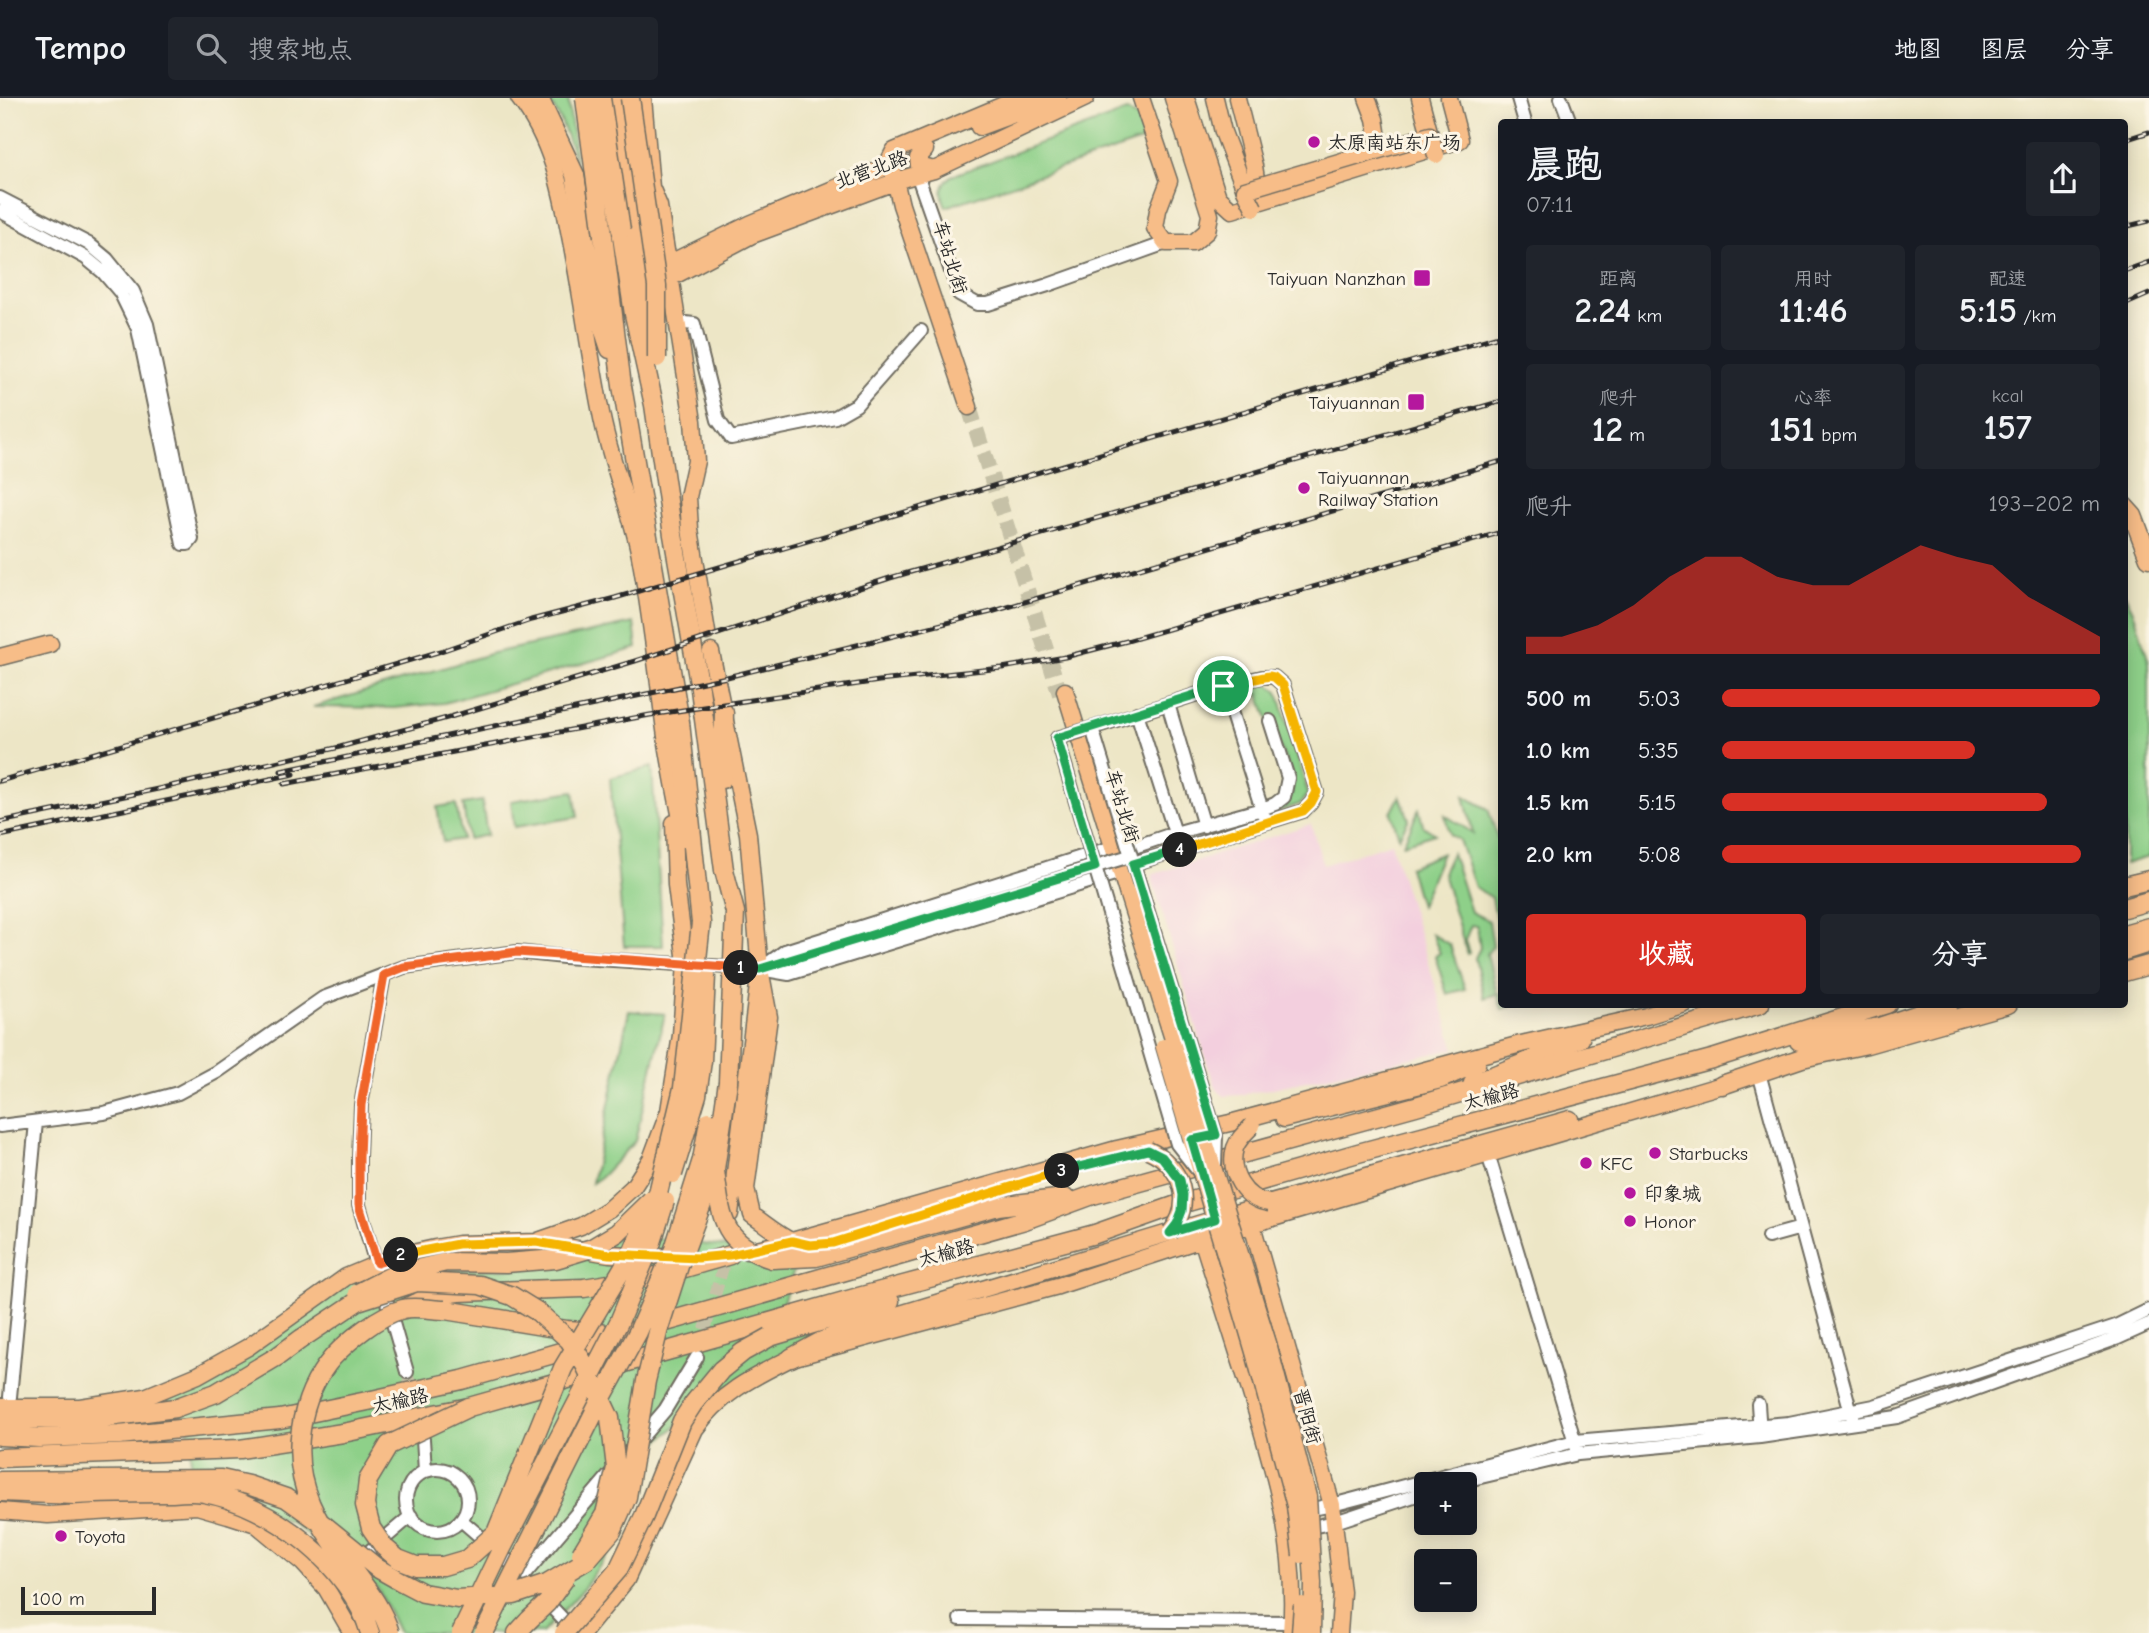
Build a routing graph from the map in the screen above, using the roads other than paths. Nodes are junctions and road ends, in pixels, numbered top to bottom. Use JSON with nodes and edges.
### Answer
{"nodes":[{"id":1,"x":520,"y":98,"type":"edge"},
{"id":2,"x":539,"y":98,"type":"edge"},
{"id":3,"x":585,"y":98,"type":"edge"},
{"id":4,"x":601,"y":98,"type":"edge"},
{"id":5,"x":612,"y":98,"type":"edge"},
{"id":6,"x":630,"y":98,"type":"edge"},
{"id":7,"x":643,"y":98,"type":"edge"},
{"id":8,"x":1086,"y":98,"type":"edge"},
{"id":9,"x":1141,"y":98,"type":"edge"},
{"id":10,"x":1173,"y":98,"type":"edge"},
{"id":11,"x":1186,"y":98,"type":"edge"},
{"id":12,"x":1208,"y":98,"type":"edge"},
{"id":13,"x":1215,"y":98,"type":"edge"},
{"id":14,"x":1237,"y":98,"type":"edge"},
{"id":15,"x":1367,"y":98,"type":"edge"},
{"id":16,"x":1420,"y":98,"type":"edge"},
{"id":17,"x":1449,"y":98,"type":"edge"},
{"id":18,"x":1518,"y":98,"type":"edge"},
{"id":19,"x":1561,"y":98,"type":"edge"},
{"id":20,"x":1051,"y":101,"type":"edge"},
{"id":21,"x":1524,"y":119,"type":"edge"},
{"id":22,"x":1569,"y":119,"type":"edge"},
{"id":23,"x":1223,"y":132,"type":"junction"},
{"id":24,"x":925,"y":150,"type":"junction"},
{"id":25,"x":896,"y":163,"type":"junction"},
{"id":26,"x":1382,"y":164,"type":"junction"},
{"id":27,"x":934,"y":170,"type":"junction"},
{"id":28,"x":906,"y":178,"type":"junction"},
{"id":29,"x":0,"y":198,"type":"edge"},
{"id":30,"x":1260,"y":202,"type":"junction"},
{"id":31,"x":0,"y":211,"type":"edge"},
{"id":32,"x":1166,"y":243,"type":"junction"},
{"id":33,"x":669,"y":271,"type":"junction"},
{"id":34,"x":677,"y":321,"type":"junction"},
{"id":35,"x":921,"y":331,"type":"dead end"},
{"id":36,"x":657,"y":358,"type":"junction"},
{"id":37,"x":622,"y":386,"type":"junction"},
{"id":38,"x":654,"y":405,"type":"junction"},
{"id":39,"x":971,"y":406,"type":"tunnel mouth"},
{"id":40,"x":2128,"y":510,"type":"edge"},
{"id":41,"x":2149,"y":558,"type":"edge"},
{"id":42,"x":708,"y":632,"type":"dead end"},
{"id":43,"x":50,"y":644,"type":"dead end"},
{"id":44,"x":712,"y":652,"type":"dead end"},
{"id":45,"x":0,"y":657,"type":"edge"},
{"id":46,"x":1223,"y":686,"type":"junction"},
{"id":47,"x":1062,"y":693,"type":"tunnel mouth"},
{"id":48,"x":1168,"y":704,"type":"junction"},
{"id":49,"x":724,"y":713,"type":"junction"},
{"id":50,"x":1137,"y":713,"type":"junction"},
{"id":51,"x":1270,"y":721,"type":"dead end"},
{"id":52,"x":1096,"y":727,"type":"junction"},
{"id":53,"x":672,"y":768,"type":"junction"},
{"id":54,"x":1262,"y":809,"type":"junction"},
{"id":55,"x":1265,"y":823,"type":"junction"},
{"id":56,"x":1204,"y":825,"type":"junction"},
{"id":57,"x":1175,"y":834,"type":"junction"},
{"id":58,"x":1124,"y":858,"type":"junction"},
{"id":59,"x":1096,"y":868,"type":"junction"},
{"id":60,"x":724,"y":870,"type":"junction"},
{"id":61,"x":2149,"y":880,"type":"edge"},
{"id":62,"x":2128,"y":885,"type":"edge"},
{"id":63,"x":2149,"y":901,"type":"edge"},
{"id":64,"x":2128,"y":907,"type":"edge"},
{"id":65,"x":701,"y":923,"type":"junction"},
{"id":66,"x":2149,"y":927,"type":"edge"},
{"id":67,"x":2128,"y":933,"type":"edge"},
{"id":68,"x":2149,"y":943,"type":"edge"},
{"id":69,"x":2128,"y":949,"type":"edge"},
{"id":70,"x":680,"y":963,"type":"junction"},
{"id":71,"x":2149,"y":965,"type":"edge"},
{"id":72,"x":760,"y":969,"type":"junction"},
{"id":73,"x":2128,"y":971,"type":"edge"},
{"id":74,"x":384,"y":975,"type":"junction"},
{"id":75,"x":1672,"y":1008,"type":"edge"},
{"id":76,"x":1747,"y":1008,"type":"edge"},
{"id":77,"x":1874,"y":1008,"type":"edge"},
{"id":78,"x":1937,"y":1008,"type":"edge"},
{"id":79,"x":1994,"y":1008,"type":"edge"},
{"id":80,"x":1646,"y":1016,"type":"junction"},
{"id":81,"x":1879,"y":1027,"type":"junction"},
{"id":82,"x":1521,"y":1044,"type":"junction"},
{"id":83,"x":1802,"y":1058,"type":"junction"},
{"id":84,"x":1712,"y":1059,"type":"junction"},
{"id":85,"x":1759,"y":1073,"type":"junction"},
{"id":86,"x":1722,"y":1085,"type":"junction"},
{"id":87,"x":1416,"y":1106,"type":"junction"},
{"id":88,"x":36,"y":1122,"type":"junction"},
{"id":89,"x":0,"y":1126,"type":"edge"},
{"id":90,"x":1252,"y":1126,"type":"junction"},
{"id":91,"x":1197,"y":1139,"type":"junction"},
{"id":92,"x":1148,"y":1150,"type":"junction"},
{"id":93,"x":1488,"y":1154,"type":"junction"},
{"id":94,"x":715,"y":1169,"type":"junction"},
{"id":95,"x":1209,"y":1176,"type":"junction"},
{"id":96,"x":658,"y":1192,"type":"junction"},
{"id":97,"x":1093,"y":1195,"type":"junction"},
{"id":98,"x":1269,"y":1203,"type":"junction"},
{"id":99,"x":730,"y":1214,"type":"dead end"},
{"id":100,"x":1222,"y":1217,"type":"junction"},
{"id":101,"x":1252,"y":1224,"type":"junction"},
{"id":102,"x":1801,"y":1228,"type":"junction"},
{"id":103,"x":1170,"y":1233,"type":"junction"},
{"id":104,"x":1095,"y":1234,"type":"junction"},
{"id":105,"x":1768,"y":1237,"type":"dead end"},
{"id":106,"x":1202,"y":1239,"type":"junction"},
{"id":107,"x":792,"y":1241,"type":"junction"},
{"id":108,"x":536,"y":1242,"type":"junction"},
{"id":109,"x":730,"y":1255,"type":"junction"},
{"id":110,"x":376,"y":1259,"type":"junction"},
{"id":111,"x":404,"y":1309,"type":"junction"},
{"id":112,"x":2149,"y":1310,"type":"edge"},
{"id":113,"x":2149,"y":1324,"type":"edge"},
{"id":114,"x":857,"y":1327,"type":"joint"},
{"id":115,"x":316,"y":1329,"type":"junction"},
{"id":116,"x":624,"y":1333,"type":"junction"},
{"id":117,"x":697,"y":1357,"type":"tunnel mouth"},
{"id":118,"x":791,"y":1358,"type":"junction"},
{"id":119,"x":407,"y":1372,"type":"tunnel mouth"},
{"id":120,"x":5,"y":1402,"type":"edge"},
{"id":121,"x":1758,"y":1404,"type":"dead end"},
{"id":122,"x":469,"y":1407,"type":"junction"},
{"id":123,"x":1852,"y":1417,"type":"junction"},
{"id":124,"x":0,"y":1419,"type":"edge"},
{"id":125,"x":1759,"y":1431,"type":"junction"},
{"id":126,"x":0,"y":1436,"type":"edge"},
{"id":127,"x":423,"y":1439,"type":"tunnel mouth"},
{"id":128,"x":1577,"y":1447,"type":"junction"},
{"id":129,"x":0,"y":1458,"type":"edge"},
{"id":130,"x":425,"y":1471,"type":"junction"},
{"id":131,"x":1477,"y":1476,"type":"edge"},
{"id":132,"x":0,"y":1481,"type":"edge"},
{"id":133,"x":98,"y":1487,"type":"junction"},
{"id":134,"x":0,"y":1492,"type":"edge"},
{"id":135,"x":1414,"y":1495,"type":"edge"},
{"id":136,"x":0,"y":1511,"type":"edge"},
{"id":137,"x":1285,"y":1514,"type":"junction"},
{"id":138,"x":1334,"y":1514,"type":"junction"},
{"id":139,"x":411,"y":1516,"type":"junction"},
{"id":140,"x":461,"y":1520,"type":"junction"},
{"id":141,"x":1287,"y":1532,"type":"junction"},
{"id":142,"x":524,"y":1575,"type":"junction"},
{"id":143,"x":326,"y":1588,"type":"junction"},
{"id":144,"x":961,"y":1619,"type":"dead end"},
{"id":145,"x":1295,"y":1629,"type":"edge"},
{"id":146,"x":352,"y":1633,"type":"edge"},
{"id":147,"x":370,"y":1633,"type":"edge"},
{"id":148,"x":377,"y":1633,"type":"edge"},
{"id":149,"x":390,"y":1633,"type":"edge"},
{"id":150,"x":461,"y":1633,"type":"edge"},
{"id":151,"x":484,"y":1633,"type":"edge"},
{"id":152,"x":517,"y":1633,"type":"edge"},
{"id":153,"x":565,"y":1633,"type":"edge"},
{"id":154,"x":576,"y":1633,"type":"edge"},
{"id":155,"x":583,"y":1633,"type":"edge"},
{"id":156,"x":1312,"y":1633,"type":"edge"},
{"id":157,"x":1339,"y":1633,"type":"edge"}],
"edges":[{"from":1,"to":53,"type":"main road"},
{"from":2,"to":37,"type":"highway"},
{"from":3,"to":37,"type":"highway","bridge":true},
{"from":4,"to":38,"type":"highway","bridge":true},
{"from":5,"to":36,"type":"highway"},
{"from":6,"to":36,"type":"highway","bridge":true},
{"from":7,"to":33,"type":"main road"},
{"from":8,"to":27,"type":"main road","name":"北营北路"},
{"from":9,"to":32,"type":"main road"},
{"from":10,"to":32,"type":"main road"},
{"from":11,"to":30,"type":"main road"},
{"from":12,"to":23,"type":"main road"},
{"from":13,"to":23,"type":"main road"},
{"from":14,"to":30,"type":"main road"},
{"from":15,"to":26,"type":"main road"},
{"from":16,"to":23,"type":"main road","bridge":true},
{"from":17,"to":26,"type":"main road"},
{"from":18,"to":21,"type":"street"},
{"from":19,"to":22,"type":"street"},
{"from":20,"to":24,"type":"main road","name":"北营北路"},
{"from":20,"to":25,"type":"main road"},
{"from":24,"to":25,"type":"main road","name":"北营北路"},
{"from":24,"to":27,"type":"main road"},
{"from":25,"to":28,"type":"main road","name":"车站北街"},
{"from":25,"to":33,"type":"main road","name":"北营北路"},
{"from":26,"to":30,"type":"main road"},
{"from":27,"to":28,"type":"main road","name":"北营北路"},
{"from":28,"to":32,"type":"street"},
{"from":28,"to":33,"type":"main road","name":"北营北路"},
{"from":28,"to":39,"type":"main road","name":"车站北街"},
{"from":29,"to":31,"type":"street"},
{"from":33,"to":34,"type":"main road"},
{"from":34,"to":35,"type":"street"},
{"from":34,"to":42,"type":"main road"},
{"from":36,"to":38,"type":"highway"},
{"from":37,"to":65,"type":"highway"},
{"from":38,"to":60,"type":"highway"},
{"from":40,"to":41,"type":"highway"},
{"from":43,"to":45,"type":"main road"},
{"from":44,"to":49,"type":"main road"},
{"from":46,"to":48,"type":"street"},
{"from":46,"to":54,"type":"street"},
{"from":46,"to":55,"type":"street"},
{"from":47,"to":58,"type":"main road","name":"车站北街"},
{"from":48,"to":50,"type":"street"},
{"from":48,"to":56,"type":"street"},
{"from":49,"to":60,"type":"highway"},
{"from":49,"to":72,"type":"main road"},
{"from":50,"to":52,"type":"street"},
{"from":50,"to":57,"type":"street"},
{"from":51,"to":54,"type":"street"},
{"from":52,"to":58,"type":"street","bridge":true},
{"from":52,"to":59,"type":"street","bridge":true},
{"from":53,"to":65,"type":"main road"},
{"from":53,"to":70,"type":"main road"},
{"from":54,"to":55,"type":"street"},
{"from":54,"to":56,"type":"street"},
{"from":55,"to":58,"type":"street"},
{"from":56,"to":57,"type":"street"},
{"from":57,"to":58,"type":"street"},
{"from":58,"to":59,"type":"street","bridge":true},
{"from":58,"to":72,"type":"street"},
{"from":58,"to":72,"type":"street"},
{"from":58,"to":91,"type":"street","bridge":true},
{"from":58,"to":91,"type":"main road","name":"车站北街","bridge":true},
{"from":59,"to":72,"type":"street","bridge":true},
{"from":59,"to":91,"type":"street","bridge":true},
{"from":60,"to":94,"type":"highway","bridge":true},
{"from":60,"to":151,"type":"highway","bridge":true},
{"from":61,"to":62,"type":"highway"},
{"from":63,"to":64,"type":"highway"},
{"from":65,"to":96,"type":"highway","bridge":true},
{"from":65,"to":150,"type":"highway","bridge":true},
{"from":66,"to":67,"type":"highway"},
{"from":68,"to":69,"type":"highway"},
{"from":70,"to":72,"type":"street"},
{"from":70,"to":74,"type":"street"},
{"from":70,"to":108,"type":"main road"},
{"from":71,"to":73,"type":"highway"},
{"from":72,"to":99,"type":"main road"},
{"from":72,"to":107,"type":"main road"},
{"from":74,"to":88,"type":"street"},
{"from":74,"to":110,"type":"street"},
{"from":75,"to":80,"type":"main road"},
{"from":76,"to":87,"type":"highway","name":"太榆路"},
{"from":77,"to":84,"type":"highway","name":"太榆路"},
{"from":78,"to":81,"type":"highway"},
{"from":79,"to":83,"type":"highway"},
{"from":80,"to":82,"type":"main road"},
{"from":80,"to":87,"type":"main road"},
{"from":81,"to":83,"type":"highway"},
{"from":81,"to":84,"type":"highway"},
{"from":82,"to":90,"type":"main road"},
{"from":82,"to":107,"type":"main road"},
{"from":83,"to":85,"type":"highway"},
{"from":84,"to":104,"type":"highway","name":"太榆路"},
{"from":85,"to":86,"type":"highway"},
{"from":85,"to":102,"type":"street"},
{"from":86,"to":93,"type":"main road"},
{"from":86,"to":98,"type":"main road"},
{"from":87,"to":97,"type":"highway","name":"太榆路"},
{"from":88,"to":89,"type":"street"},
{"from":88,"to":120,"type":"street"},
{"from":90,"to":91,"type":"main road"},
{"from":90,"to":98,"type":"main road","bridge":true},
{"from":91,"to":92,"type":"main road"},
{"from":91,"to":95,"type":"main road","name":"车站北街","bridge":true},
{"from":91,"to":95,"type":"street","bridge":true},
{"from":92,"to":103,"type":"main road","bridge":true},
{"from":92,"to":107,"type":"main road"},
{"from":93,"to":101,"type":"main road"},
{"from":93,"to":128,"type":"street"},
{"from":94,"to":97,"type":"highway","bridge":true},
{"from":94,"to":133,"type":"highway","bridge":true},
{"from":95,"to":100,"type":"main road","name":"车站北街","bridge":true},
{"from":96,"to":115,"type":"highway","bridge":true},
{"from":96,"to":122,"type":"highway","bridge":true},
{"from":97,"to":116,"type":"highway","name":"太榆路"},
{"from":98,"to":100,"type":"main road"},
{"from":100,"to":103,"type":"main road"},
{"from":100,"to":145,"type":"main road","name":"晋阳街","bridge":true},
{"from":100,"to":156,"type":"main road","name":"晋阳街","bridge":true},
{"from":101,"to":106,"type":"main road"},
{"from":101,"to":138,"type":"main road"},
{"from":102,"to":105,"type":"street"},
{"from":102,"to":123,"type":"street"},
{"from":103,"to":114,"type":"main road"},
{"from":104,"to":122,"type":"highway","name":"太榆路"},
{"from":104,"to":153,"type":"highway","bridge":true},
{"from":106,"to":118,"type":"main road"},
{"from":106,"to":137,"type":"main road"},
{"from":107,"to":109,"type":"main road"},
{"from":108,"to":109,"type":"main road"},
{"from":108,"to":110,"type":"main road"},
{"from":109,"to":111,"type":"highway"},
{"from":110,"to":119,"type":"street"},
{"from":110,"to":120,"type":"main road"},
{"from":111,"to":116,"type":"highway","bridge":true},
{"from":111,"to":149,"type":"highway","bridge":true},
{"from":112,"to":123,"type":"street"},
{"from":113,"to":123,"type":"street"},
{"from":114,"to":118,"type":"highway"},
{"from":115,"to":124,"type":"highway","bridge":true},
{"from":115,"to":152,"type":"highway","bridge":true},
{"from":116,"to":126,"type":"highway","name":"太榆路"},
{"from":117,"to":142,"type":"street"},
{"from":118,"to":155,"type":"main road"},
{"from":121,"to":125,"type":"street"},
{"from":122,"to":129,"type":"highway","name":"太榆路"},
{"from":123,"to":125,"type":"street"},
{"from":125,"to":128,"type":"street"},
{"from":127,"to":130,"type":"street"},
{"from":128,"to":131,"type":"street"},
{"from":128,"to":138,"type":"street"},
{"from":130,"to":139,"type":"street"},
{"from":130,"to":140,"type":"street"},
{"from":132,"to":133,"type":"highway"},
{"from":133,"to":134,"type":"highway"},
{"from":133,"to":147,"type":"highway","bridge":true},
{"from":135,"to":138,"type":"street"},
{"from":136,"to":143,"type":"main road"},
{"from":137,"to":138,"type":"street"},
{"from":137,"to":141,"type":"main road"},
{"from":138,"to":141,"type":"street"},
{"from":138,"to":157,"type":"main road"},
{"from":139,"to":140,"type":"street"},
{"from":139,"to":143,"type":"street"},
{"from":140,"to":142,"type":"street"},
{"from":141,"to":145,"type":"main road"},
{"from":142,"to":154,"type":"street"},
{"from":143,"to":146,"type":"main road"},
{"from":143,"to":148,"type":"main road"},
{"from":144,"to":145,"type":"street"}]}
